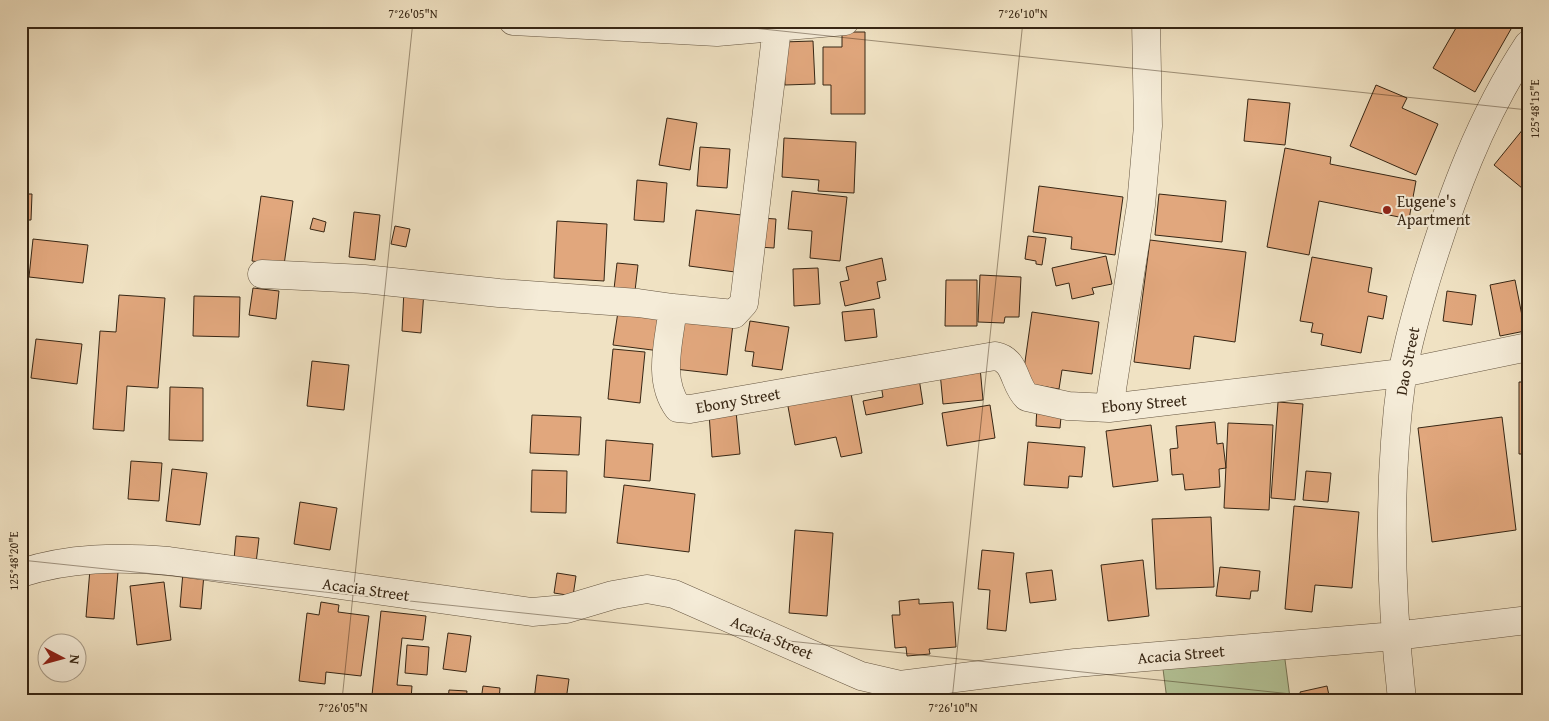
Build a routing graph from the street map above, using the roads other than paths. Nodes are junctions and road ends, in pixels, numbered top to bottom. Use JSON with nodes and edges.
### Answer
{"nodes":[{"id":1,"x":513,"y":21,"type":"edge"},
{"id":2,"x":845,"y":21,"type":"edge"},
{"id":3,"x":1146,"y":21,"type":"edge"},
{"id":4,"x":777,"y":28,"type":"junction"},
{"id":5,"x":1528,"y":45,"type":"edge"},
{"id":6,"x":262,"y":274,"type":"dead end"},
{"id":7,"x":673,"y":308,"type":"junction"},
{"id":8,"x":1528,"y":347,"type":"edge"},
{"id":9,"x":1402,"y":373,"type":"junction"},
{"id":10,"x":1109,"y":408,"type":"junction"},
{"id":11,"x":21,"y":573,"type":"edge"},
{"id":12,"x":1528,"y":620,"type":"edge"},
{"id":13,"x":1395,"y":636,"type":"junction"},
{"id":14,"x":1402,"y":700,"type":"edge"}],
"edges":[{"from":1,"to":4,"type":"street"},
{"from":2,"to":4,"type":"street"},
{"from":3,"to":10,"type":"street"},
{"from":4,"to":7,"type":"street"},
{"from":5,"to":9,"type":"street","name":"Dao Street"},
{"from":6,"to":7,"type":"street"},
{"from":7,"to":10,"type":"street","name":"Ebony Street"},
{"from":8,"to":9,"type":"street","name":"Ebony Street"},
{"from":9,"to":10,"type":"street","name":"Ebony Street"},
{"from":9,"to":13,"type":"street","name":"Dao Street"},
{"from":11,"to":13,"type":"street","name":"Acacia Street"},
{"from":12,"to":13,"type":"street","name":"Acacia Street"},
{"from":13,"to":14,"type":"street","name":"Dao Street"}]}
